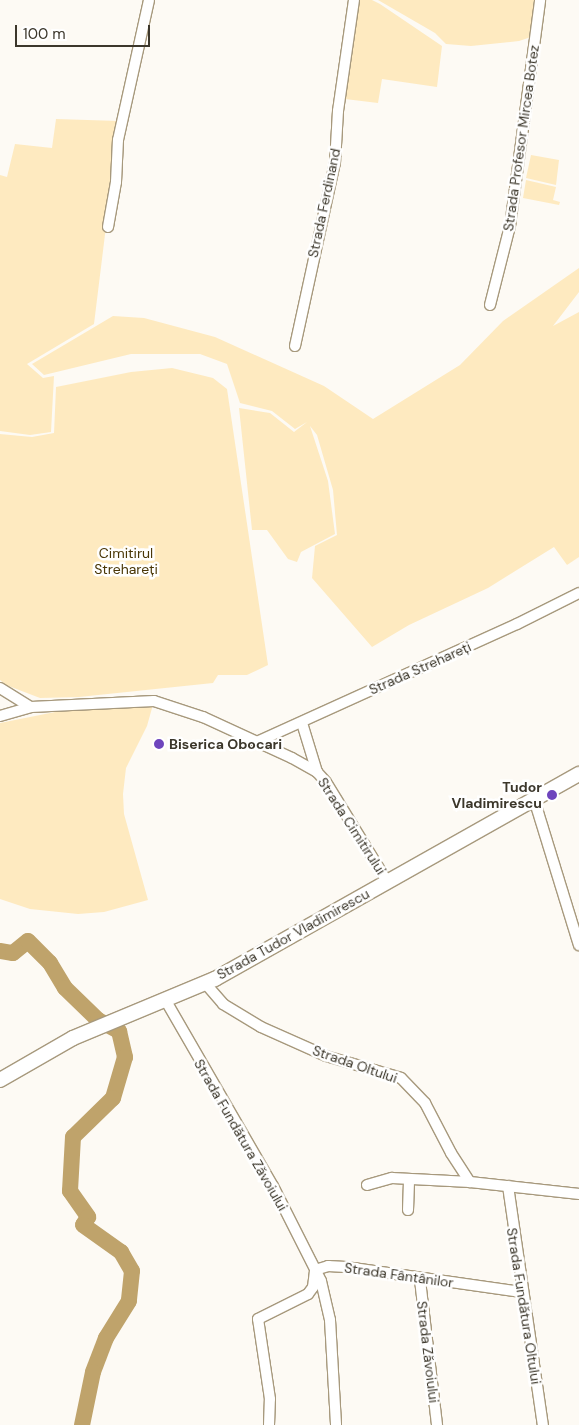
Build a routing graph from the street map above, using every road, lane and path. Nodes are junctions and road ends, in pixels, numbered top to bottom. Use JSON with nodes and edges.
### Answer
{"nodes":[{"id":1,"x":149,"y":0,"type":"edge"},
{"id":2,"x":354,"y":0,"type":"edge"},
{"id":3,"x":540,"y":0,"type":"edge"},
{"id":4,"x":108,"y":227,"type":"dead end"},
{"id":5,"x":490,"y":305,"type":"dead end"},
{"id":6,"x":295,"y":346,"type":"dead end"},
{"id":7,"x":579,"y":593,"type":"edge"},
{"id":8,"x":0,"y":688,"type":"edge"},
{"id":9,"x":31,"y":707,"type":"junction"},
{"id":10,"x":0,"y":716,"type":"edge"},
{"id":11,"x":302,"y":723,"type":"junction"},
{"id":12,"x":259,"y":741,"type":"junction"},
{"id":13,"x":317,"y":772,"type":"junction"},
{"id":14,"x":579,"y":774,"type":"edge"},
{"id":15,"x":534,"y":799,"type":"junction"},
{"id":16,"x":387,"y":881,"type":"junction"},
{"id":17,"x":579,"y":945,"type":"edge"},
{"id":18,"x":205,"y":984,"type":"junction"},
{"id":19,"x":166,"y":1001,"type":"junction"},
{"id":20,"x":0,"y":1080,"type":"edge"},
{"id":21,"x":409,"y":1180,"type":"junction"},
{"id":22,"x":470,"y":1182,"type":"junction"},
{"id":23,"x":367,"y":1185,"type":"dead end"},
{"id":24,"x":508,"y":1186,"type":"junction"},
{"id":25,"x":579,"y":1194,"type":"edge"},
{"id":26,"x":408,"y":1210,"type":"dead end"},
{"id":27,"x":315,"y":1270,"type":"junction"},
{"id":28,"x":420,"y":1280,"type":"junction"},
{"id":29,"x":521,"y":1292,"type":"junction"},
{"id":30,"x":269,"y":1425,"type":"edge"},
{"id":31,"x":336,"y":1425,"type":"edge"},
{"id":32,"x":437,"y":1425,"type":"edge"},
{"id":33,"x":543,"y":1425,"type":"edge"}],
"edges":[{"from":1,"to":4,"type":"street"},
{"from":2,"to":6,"type":"street","name":"Strada Ferdinand"},
{"from":3,"to":5,"type":"street","name":"Strada Profesor Mircea Botez"},
{"from":7,"to":11,"type":"street","name":"Strada Strehareți"},
{"from":8,"to":9,"type":"street"},
{"from":9,"to":10,"type":"street","name":"Strada Cimitirului"},
{"from":9,"to":12,"type":"street","name":"Strada Cimitirului"},
{"from":11,"to":12,"type":"street","name":"Strada Strehareți"},
{"from":11,"to":13,"type":"street","name":"Strada Cimitirului"},
{"from":12,"to":13,"type":"street","name":"Strada Cimitirului"},
{"from":13,"to":16,"type":"street","name":"Strada Cimitirului"},
{"from":14,"to":15,"type":"main road","name":"Strada Tudor Vladimirescu"},
{"from":15,"to":16,"type":"main road","name":"Strada Tudor Vladimirescu"},
{"from":15,"to":17,"type":"street"},
{"from":16,"to":18,"type":"main road","name":"Strada Tudor Vladimirescu"},
{"from":18,"to":19,"type":"main road","name":"Strada Tudor Vladimirescu"},
{"from":18,"to":22,"type":"street","name":"Strada Oltului"},
{"from":19,"to":20,"type":"main road","name":"Strada Tudor Vladimirescu"},
{"from":19,"to":27,"type":"street","name":"Strada Fundătura Zăvoiului"},
{"from":21,"to":22,"type":"street"},
{"from":21,"to":23,"type":"street"},
{"from":21,"to":26,"type":"street"},
{"from":22,"to":24,"type":"street"},
{"from":24,"to":25,"type":"street"},
{"from":24,"to":29,"type":"street","name":"Strada Fundătura Oltului"},
{"from":27,"to":28,"type":"street","name":"Strada Fântânilor"},
{"from":27,"to":30,"type":"street"},
{"from":27,"to":31,"type":"street"},
{"from":28,"to":29,"type":"street","name":"Strada Fântânilor"},
{"from":28,"to":32,"type":"street","name":"Strada Zăvoiului"},
{"from":29,"to":33,"type":"street","name":"Strada Fundătura Oltului"}]}
